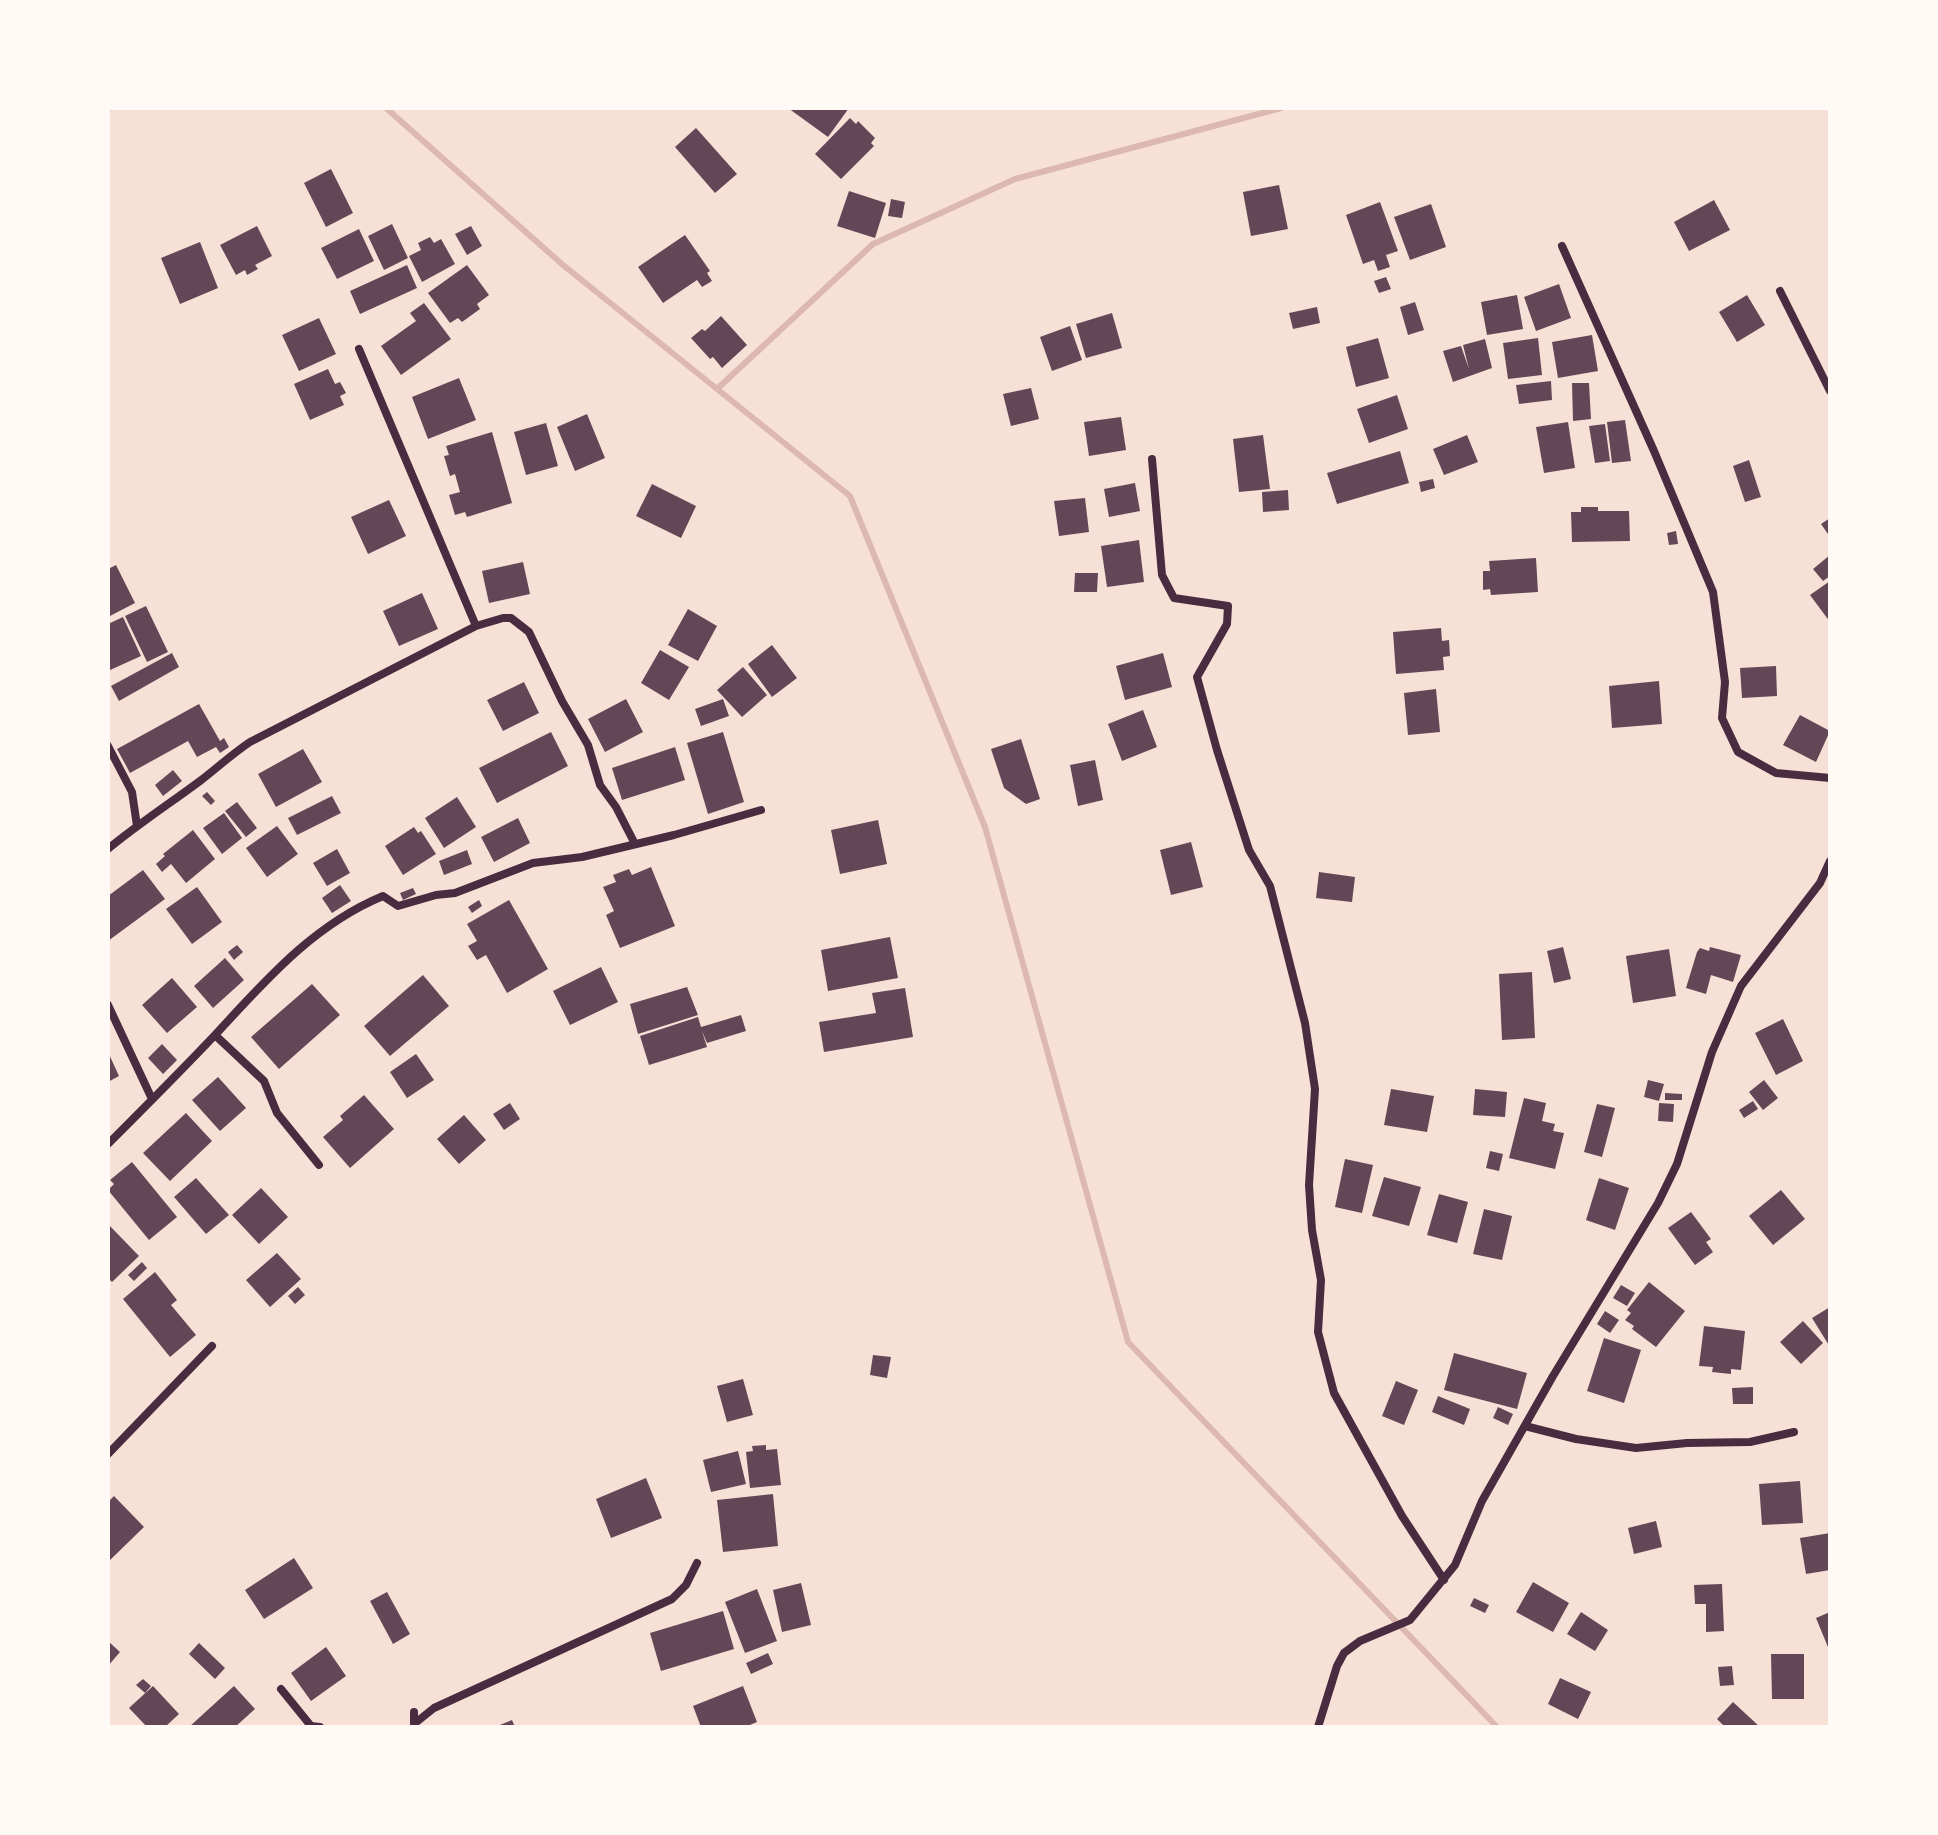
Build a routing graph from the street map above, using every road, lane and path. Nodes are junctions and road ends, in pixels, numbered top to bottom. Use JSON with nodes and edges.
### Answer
{"nodes":[{"id":1,"x":1562,"y":246,"type":"dead end"},
{"id":2,"x":1780,"y":291,"type":"dead end"},
{"id":3,"x":359,"y":349,"type":"dead end"},
{"id":4,"x":1830,"y":391,"type":"edge"},
{"id":5,"x":1152,"y":459,"type":"dead end"},
{"id":6,"x":476,"y":626,"type":"junction"},
{"id":7,"x":108,"y":746,"type":"edge"},
{"id":8,"x":1830,"y":778,"type":"edge"},
{"id":9,"x":761,"y":810,"type":"dead end"},
{"id":10,"x":137,"y":826,"type":"junction"},
{"id":11,"x":635,"y":844,"type":"junction"},
{"id":12,"x":108,"y":849,"type":"edge"},
{"id":13,"x":1830,"y":861,"type":"edge"},
{"id":14,"x":108,"y":1005,"type":"edge"},
{"id":15,"x":215,"y":1035,"type":"junction"},
{"id":16,"x":152,"y":1099,"type":"junction"},
{"id":17,"x":108,"y":1144,"type":"edge"},
{"id":18,"x":319,"y":1165,"type":"dead end"},
{"id":19,"x":212,"y":1346,"type":"dead end"},
{"id":20,"x":1525,"y":1426,"type":"junction"},
{"id":21,"x":1794,"y":1432,"type":"dead end"},
{"id":22,"x":108,"y":1454,"type":"edge"},
{"id":23,"x":697,"y":1563,"type":"dead end"},
{"id":24,"x":1444,"y":1580,"type":"junction"},
{"id":25,"x":281,"y":1689,"type":"dead end"},
{"id":26,"x":320,"y":1727,"type":"edge"},
{"id":27,"x":410,"y":1727,"type":"edge"},
{"id":28,"x":1318,"y":1727,"type":"edge"}],
"edges":[{"from":1,"to":8,"type":"street"},
{"from":2,"to":4,"type":"street"},
{"from":3,"to":6,"type":"street"},
{"from":5,"to":24,"type":"street"},
{"from":6,"to":10,"type":"street"},
{"from":6,"to":11,"type":"street"},
{"from":7,"to":10,"type":"street"},
{"from":9,"to":11,"type":"street"},
{"from":10,"to":12,"type":"street"},
{"from":11,"to":15,"type":"street"},
{"from":13,"to":20,"type":"street"},
{"from":14,"to":16,"type":"street"},
{"from":15,"to":16,"type":"street"},
{"from":15,"to":18,"type":"street"},
{"from":16,"to":17,"type":"street"},
{"from":19,"to":22,"type":"street"},
{"from":20,"to":21,"type":"street"},
{"from":20,"to":24,"type":"street"},
{"from":23,"to":27,"type":"street"},
{"from":24,"to":28,"type":"street"},
{"from":25,"to":26,"type":"street"}]}
